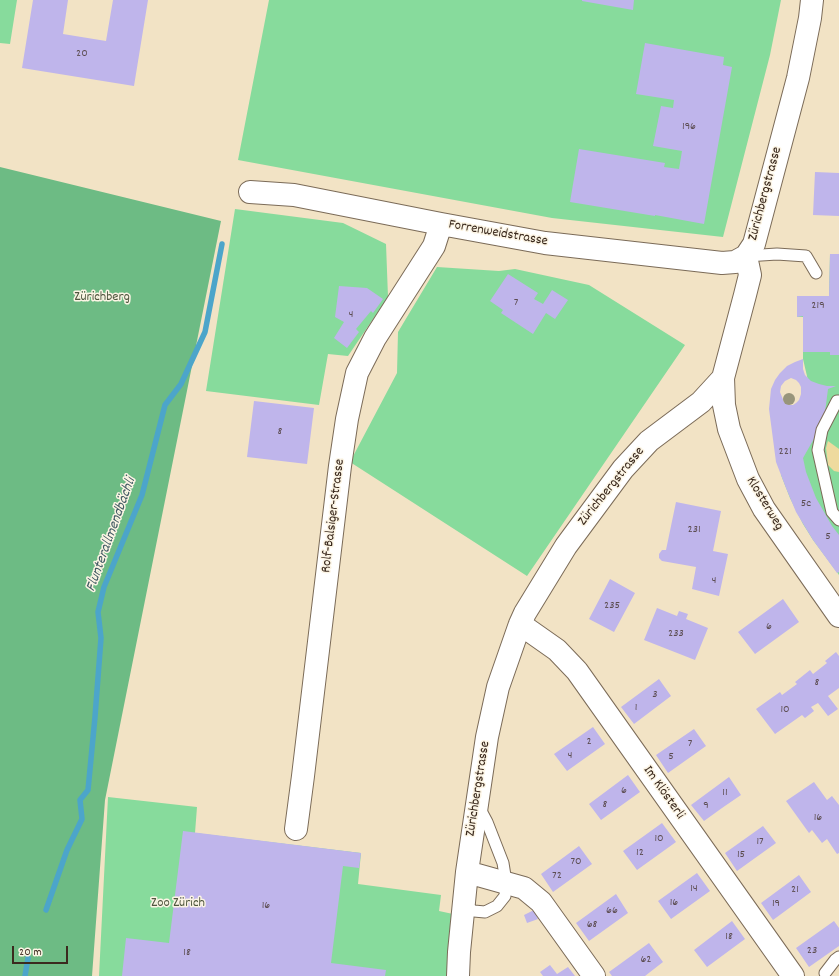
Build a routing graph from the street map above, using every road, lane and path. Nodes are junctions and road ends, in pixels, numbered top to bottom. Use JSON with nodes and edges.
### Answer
{"nodes":[{"id":1,"x":812,"y":0,"type":"edge"},
{"id":2,"x":250,"y":192,"type":"dead end"},
{"id":3,"x":441,"y":224,"type":"junction"},
{"id":4,"x":746,"y":256,"type":"junction"},
{"id":5,"x":816,"y":273,"type":"dead end"},
{"id":6,"x":723,"y":378,"type":"junction"},
{"id":7,"x":839,"y":401,"type":"edge"},
{"id":8,"x":839,"y":520,"type":"edge"},
{"id":9,"x":839,"y":616,"type":"edge"},
{"id":10,"x":520,"y":624,"type":"junction"},
{"id":11,"x":477,"y":803,"type":"junction"},
{"id":12,"x":296,"y":829,"type":"dead end"},
{"id":13,"x":467,"y":872,"type":"junction"},
{"id":14,"x":506,"y":882,"type":"junction"},
{"id":15,"x":463,"y":905,"type":"junction"},
{"id":16,"x":839,"y":957,"type":"edge"},
{"id":17,"x":825,"y":973,"type":"dead end"},
{"id":18,"x":458,"y":976,"type":"edge"},
{"id":19,"x":594,"y":976,"type":"edge"},
{"id":20,"x":793,"y":976,"type":"edge"}],
"edges":[{"from":1,"to":4,"type":"street","name":"Zürichbergstrasse"},
{"from":2,"to":3,"type":"street","name":"Forrenweidstrasse"},
{"from":3,"to":4,"type":"street","name":"Forrenweidstrasse"},
{"from":3,"to":12,"type":"street","name":"Rolf-Balsiger-Strasse"},
{"from":4,"to":5,"type":"lane"},
{"from":4,"to":6,"type":"street","name":"Zürichbergstrasse"},
{"from":6,"to":9,"type":"street","name":"Klosterweg"},
{"from":6,"to":10,"type":"street","name":"Zürichbergstrasse"},
{"from":7,"to":8,"type":"lane"},
{"from":10,"to":11,"type":"street","name":"Zürichbergstrasse"},
{"from":10,"to":20,"type":"street","name":"Im Klösterli"},
{"from":11,"to":13,"type":"street","name":"Zürichbergstrasse"},
{"from":11,"to":14,"type":"lane"},
{"from":13,"to":14,"type":"street"},
{"from":13,"to":15,"type":"street","name":"Zürichbergstrasse"},
{"from":14,"to":15,"type":"lane"},
{"from":14,"to":19,"type":"street"},
{"from":15,"to":18,"type":"street","name":"Zürichbergstrasse"},
{"from":16,"to":17,"type":"lane"}]}
